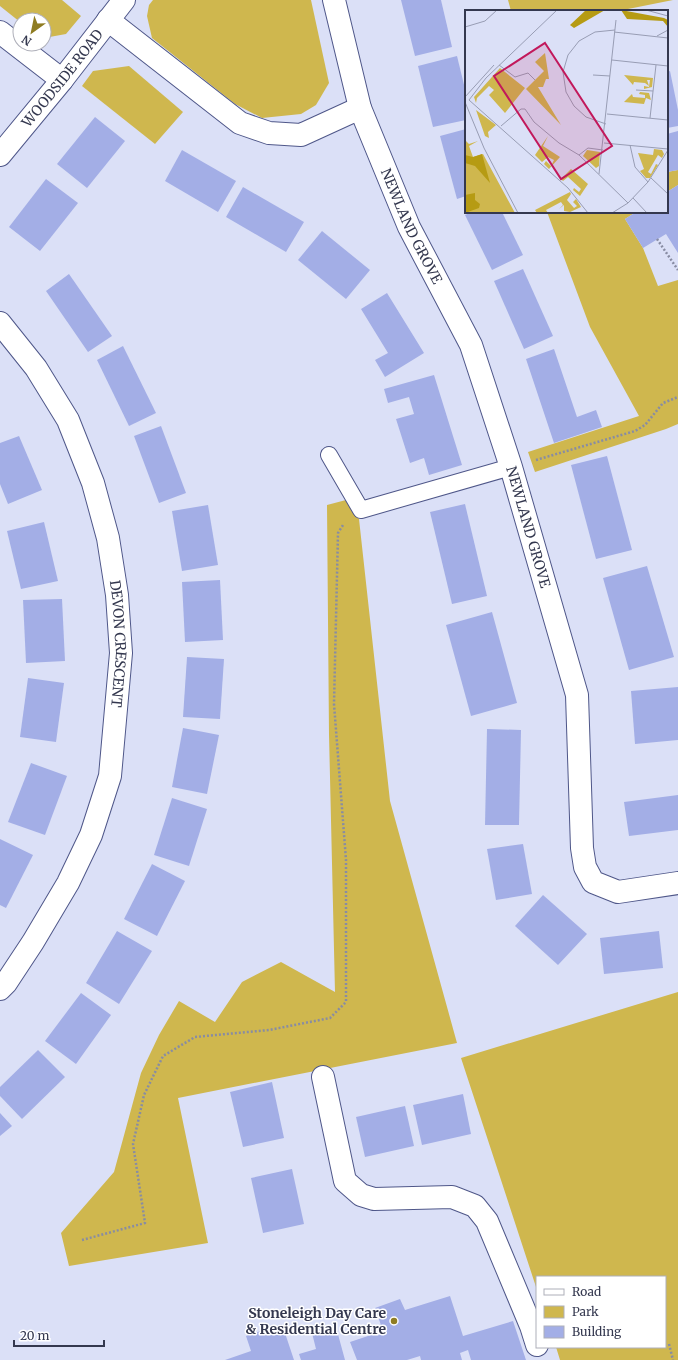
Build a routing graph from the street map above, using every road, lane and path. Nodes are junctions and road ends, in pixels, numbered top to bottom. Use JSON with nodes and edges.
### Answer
{"nodes":[{"id":1,"x":124,"y":0,"type":"edge"},
{"id":2,"x":334,"y":0,"type":"edge"},
{"id":3,"x":108,"y":20,"type":"junction"},
{"id":4,"x":0,"y":32,"type":"edge"},
{"id":5,"x":62,"y":80,"type":"junction"},
{"id":6,"x":360,"y":108,"type":"junction"},
{"id":7,"x":0,"y":155,"type":"edge"},
{"id":8,"x":657,"y":240,"type":"dead end"},
{"id":9,"x":678,"y":270,"type":"edge"},
{"id":10,"x":0,"y":323,"type":"edge"},
{"id":11,"x":678,"y":397,"type":"edge"},
{"id":12,"x":329,"y":454,"type":"dead end"},
{"id":13,"x":511,"y":467,"type":"junction"},
{"id":14,"x":361,"y":510,"type":"junction"},
{"id":15,"x":678,"y":884,"type":"edge"},
{"id":16,"x":0,"y":989,"type":"edge"},
{"id":17,"x":323,"y":1077,"type":"dead end"},
{"id":18,"x":82,"y":1240,"type":"dead end"},
{"id":19,"x":536,"y":1343,"type":"edge"},
{"id":20,"x":669,"y":1344,"type":"dead end"},
{"id":21,"x":538,"y":1348,"type":"edge"},
{"id":22,"x":541,"y":1360,"type":"edge"},
{"id":23,"x":673,"y":1360,"type":"edge"}],
"edges":[{"from":1,"to":3,"type":"street","name":"WOODSIDE ROAD"},
{"from":2,"to":6,"type":"street","name":"NEWLAND GROVE"},
{"from":3,"to":5,"type":"street","name":"WOODSIDE ROAD"},
{"from":3,"to":6,"type":"street"},
{"from":4,"to":5,"type":"street"},
{"from":5,"to":7,"type":"street","name":"WOODSIDE ROAD"},
{"from":6,"to":13,"type":"street","name":"NEWLAND GROVE"},
{"from":8,"to":9,"type":"path"},
{"from":10,"to":16,"type":"street","name":"DEVON CRESCENT"},
{"from":11,"to":13,"type":"path"},
{"from":12,"to":14,"type":"lane"},
{"from":13,"to":14,"type":"lane"},
{"from":13,"to":15,"type":"street","name":"NEWLAND GROVE"},
{"from":14,"to":18,"type":"path"},
{"from":17,"to":19,"type":"street"},
{"from":20,"to":23,"type":"path"},
{"from":21,"to":22,"type":"street"}]}
